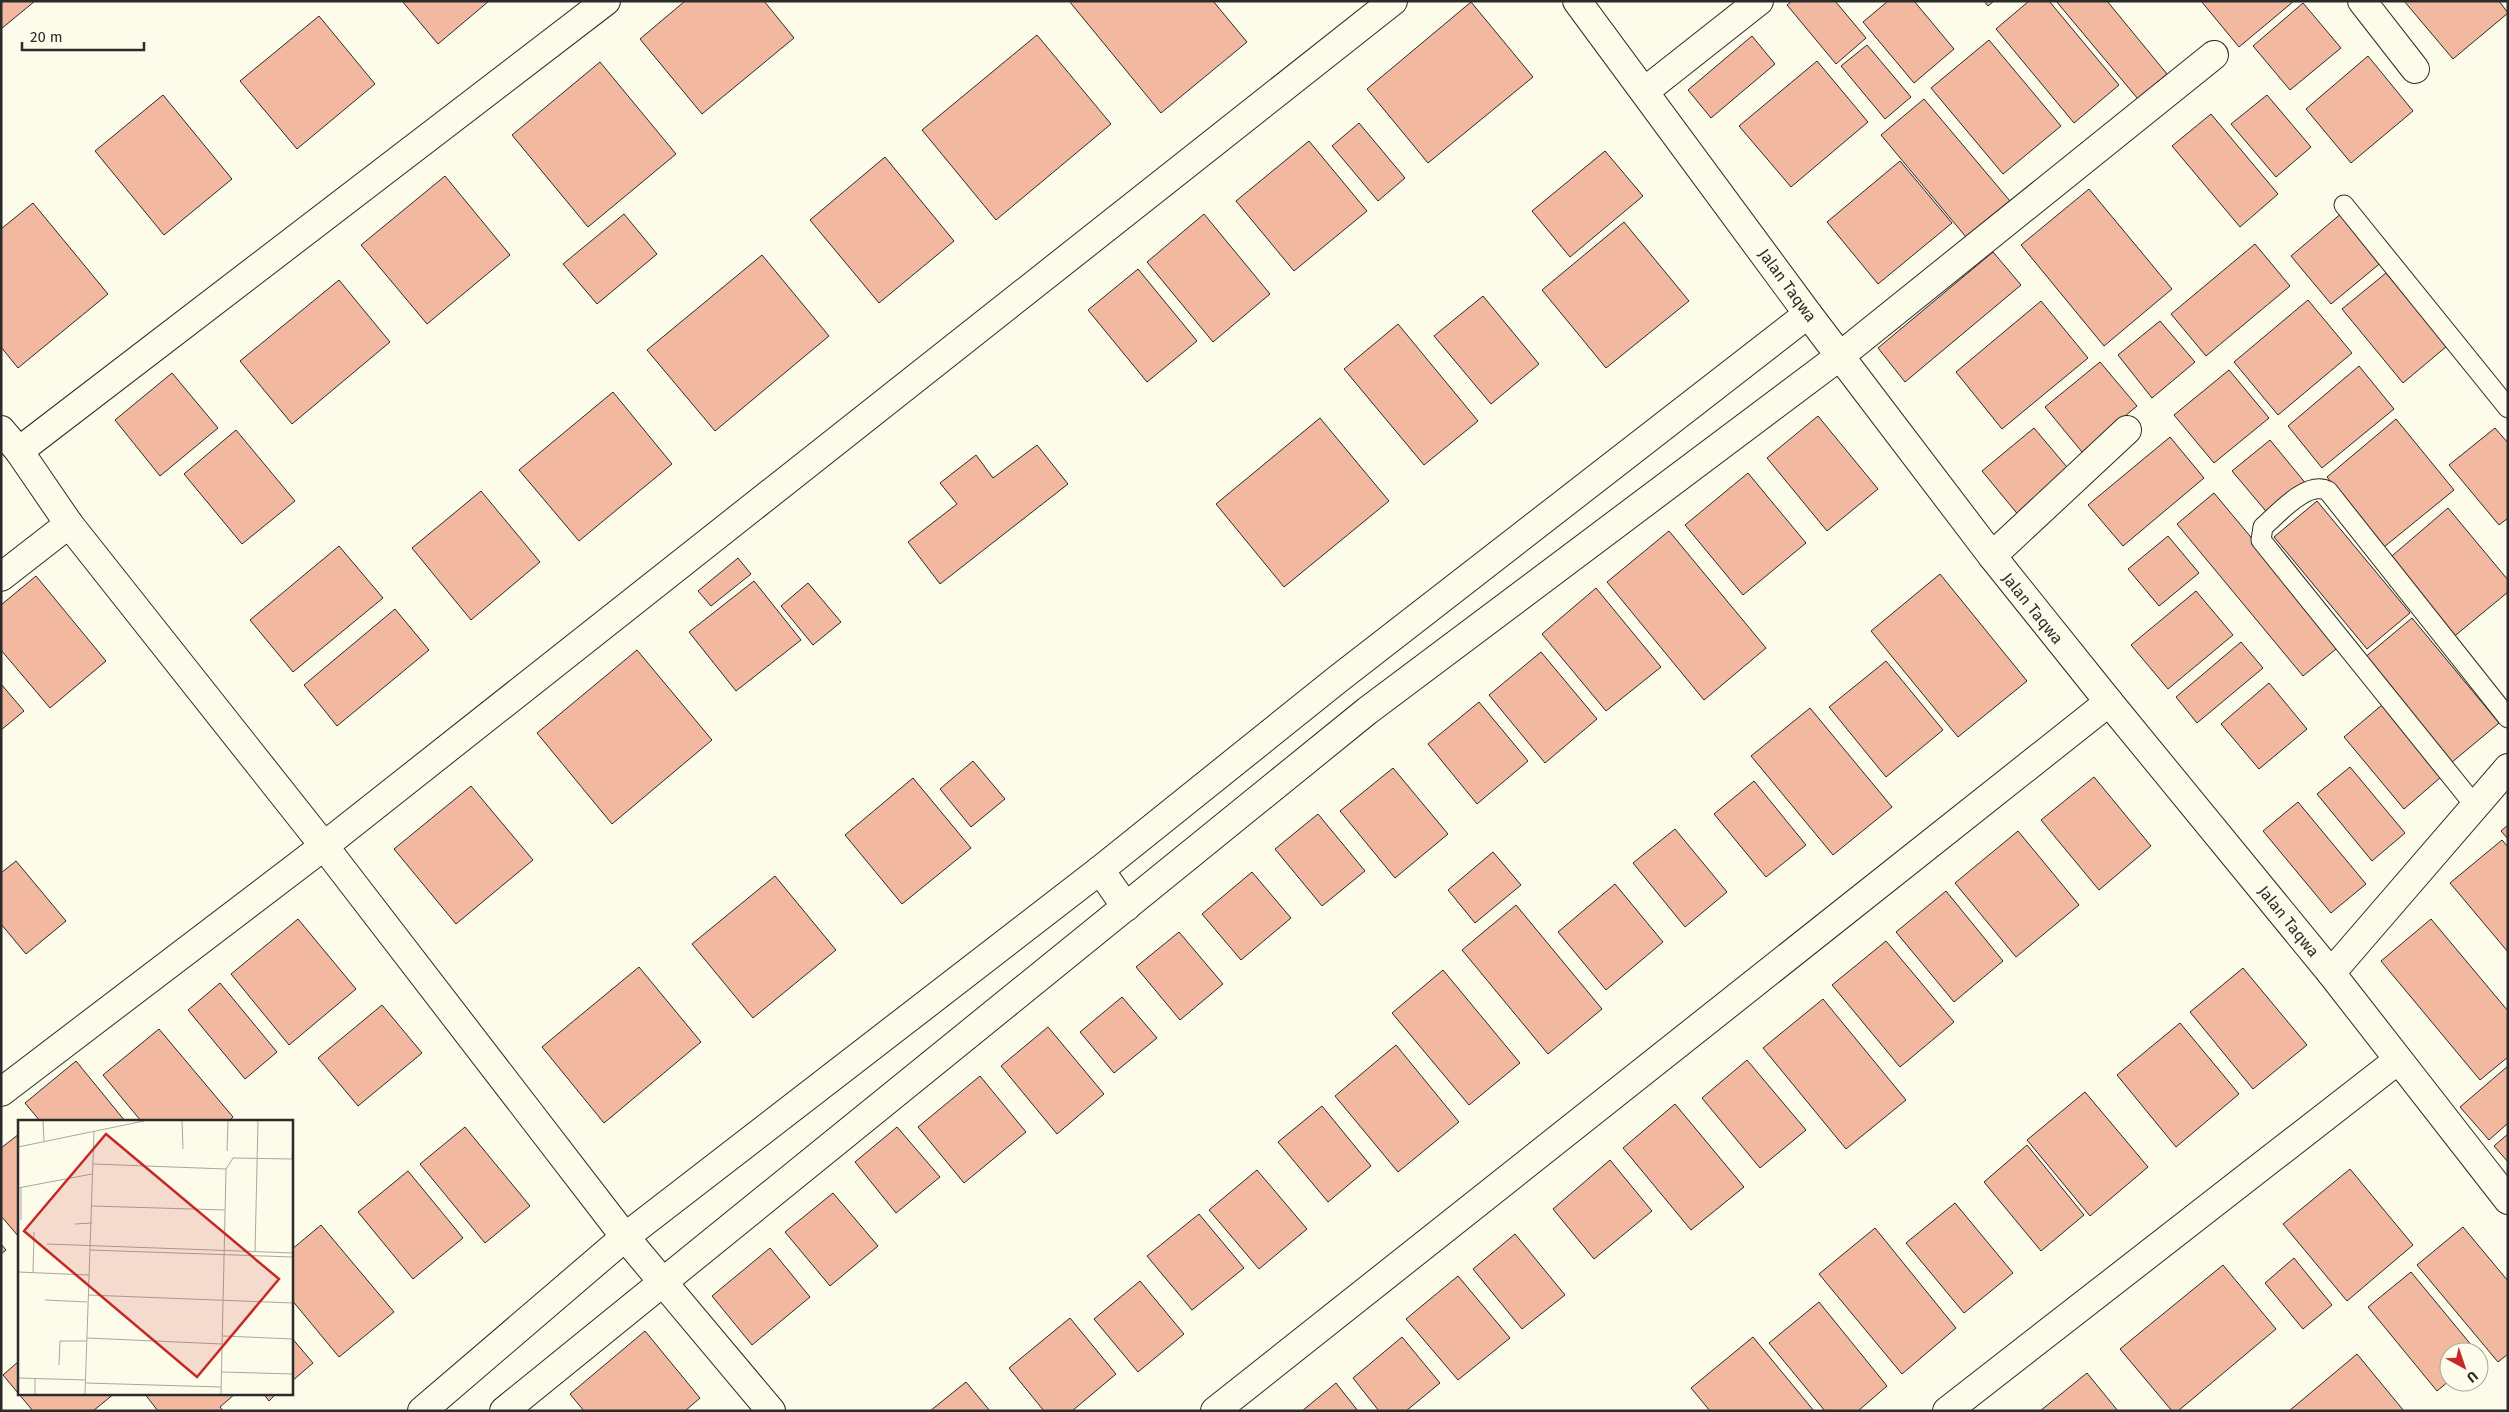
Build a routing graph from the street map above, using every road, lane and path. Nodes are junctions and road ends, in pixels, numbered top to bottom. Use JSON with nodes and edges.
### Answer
{"nodes":[{"id":1,"x":606,"y":1,"type":"edge"},
{"id":2,"x":1394,"y":1,"type":"edge"},
{"id":3,"x":1577,"y":1,"type":"edge"},
{"id":4,"x":1759,"y":1,"type":"edge"},
{"id":5,"x":2362,"y":1,"type":"edge"},
{"id":6,"x":2214,"y":55,"type":"dead end"},
{"id":7,"x":2415,"y":69,"type":"dead end"},
{"id":8,"x":1645,"y":91,"type":"junction"},
{"id":9,"x":2344,"y":205,"type":"dead end"},
{"id":10,"x":1808,"y":314,"type":"junction"},
{"id":11,"x":1840,"y":356,"type":"junction"},
{"id":12,"x":2508,"y":408,"type":"edge"},
{"id":13,"x":1,"y":430,"type":"edge"},
{"id":14,"x":2127,"y":430,"type":"dead end"},
{"id":15,"x":18,"y":451,"type":"junction"},
{"id":16,"x":69,"y":524,"type":"junction"},
{"id":17,"x":1992,"y":556,"type":"junction"},
{"id":18,"x":1,"y":577,"type":"edge"},
{"id":19,"x":1338,"y":679,"type":"junction"},
{"id":20,"x":2109,"y":702,"type":"junction"},
{"id":21,"x":1367,"y":711,"type":"junction"},
{"id":22,"x":2508,"y":718,"type":"edge"},
{"id":23,"x":2508,"y":768,"type":"edge"},
{"id":24,"x":2476,"y":806,"type":"junction"},
{"id":25,"x":324,"y":846,"type":"junction"},
{"id":26,"x":1100,"y":870,"type":"junction"},
{"id":27,"x":1126,"y":907,"type":"junction"},
{"id":28,"x":2331,"y":973,"type":"junction"},
{"id":29,"x":2398,"y":1060,"type":"junction"},
{"id":30,"x":1,"y":1092,"type":"edge"},
{"id":31,"x":2508,"y":1200,"type":"edge"},
{"id":32,"x":625,"y":1237,"type":"junction"},
{"id":33,"x":663,"y":1283,"type":"junction"},
{"id":34,"x":422,"y":1411,"type":"edge"},
{"id":35,"x":504,"y":1411,"type":"edge"},
{"id":36,"x":771,"y":1411,"type":"edge"},
{"id":37,"x":1215,"y":1411,"type":"edge"},
{"id":38,"x":1948,"y":1411,"type":"edge"}],
"edges":[{"from":1,"to":15,"type":"street"},
{"from":2,"to":25,"type":"street"},
{"from":3,"to":8,"type":"street","name":"Jalan Taqwa"},
{"from":4,"to":8,"type":"street"},
{"from":5,"to":7,"type":"street"},
{"from":6,"to":11,"type":"street"},
{"from":8,"to":10,"type":"street","name":"Jalan Taqwa"},
{"from":9,"to":12,"type":"lane"},
{"from":10,"to":11,"type":"street","name":"Jalan Taqwa"},
{"from":10,"to":19,"type":"street"},
{"from":11,"to":17,"type":"street","name":"Jalan Taqwa"},
{"from":11,"to":21,"type":"street"},
{"from":13,"to":15,"type":"street"},
{"from":14,"to":17,"type":"street"},
{"from":15,"to":16,"type":"street"},
{"from":16,"to":18,"type":"street"},
{"from":16,"to":25,"type":"street"},
{"from":17,"to":20,"type":"street","name":"Jalan Taqwa"},
{"from":19,"to":21,"type":"street"},
{"from":19,"to":26,"type":"street"},
{"from":20,"to":28,"type":"street","name":"Jalan Taqwa"},
{"from":20,"to":37,"type":"street"},
{"from":21,"to":27,"type":"street"},
{"from":22,"to":24,"type":"lane"},
{"from":23,"to":24,"type":"street"},
{"from":24,"to":28,"type":"street"},
{"from":25,"to":30,"type":"street"},
{"from":25,"to":32,"type":"street"},
{"from":26,"to":27,"type":"street"},
{"from":26,"to":32,"type":"street"},
{"from":27,"to":33,"type":"street"},
{"from":28,"to":29,"type":"street","name":"Jalan Taqwa"},
{"from":29,"to":31,"type":"street","name":"Jalan Taqwa"},
{"from":29,"to":38,"type":"street"},
{"from":32,"to":33,"type":"street"},
{"from":32,"to":34,"type":"street"},
{"from":33,"to":35,"type":"street"},
{"from":33,"to":36,"type":"street"}]}
